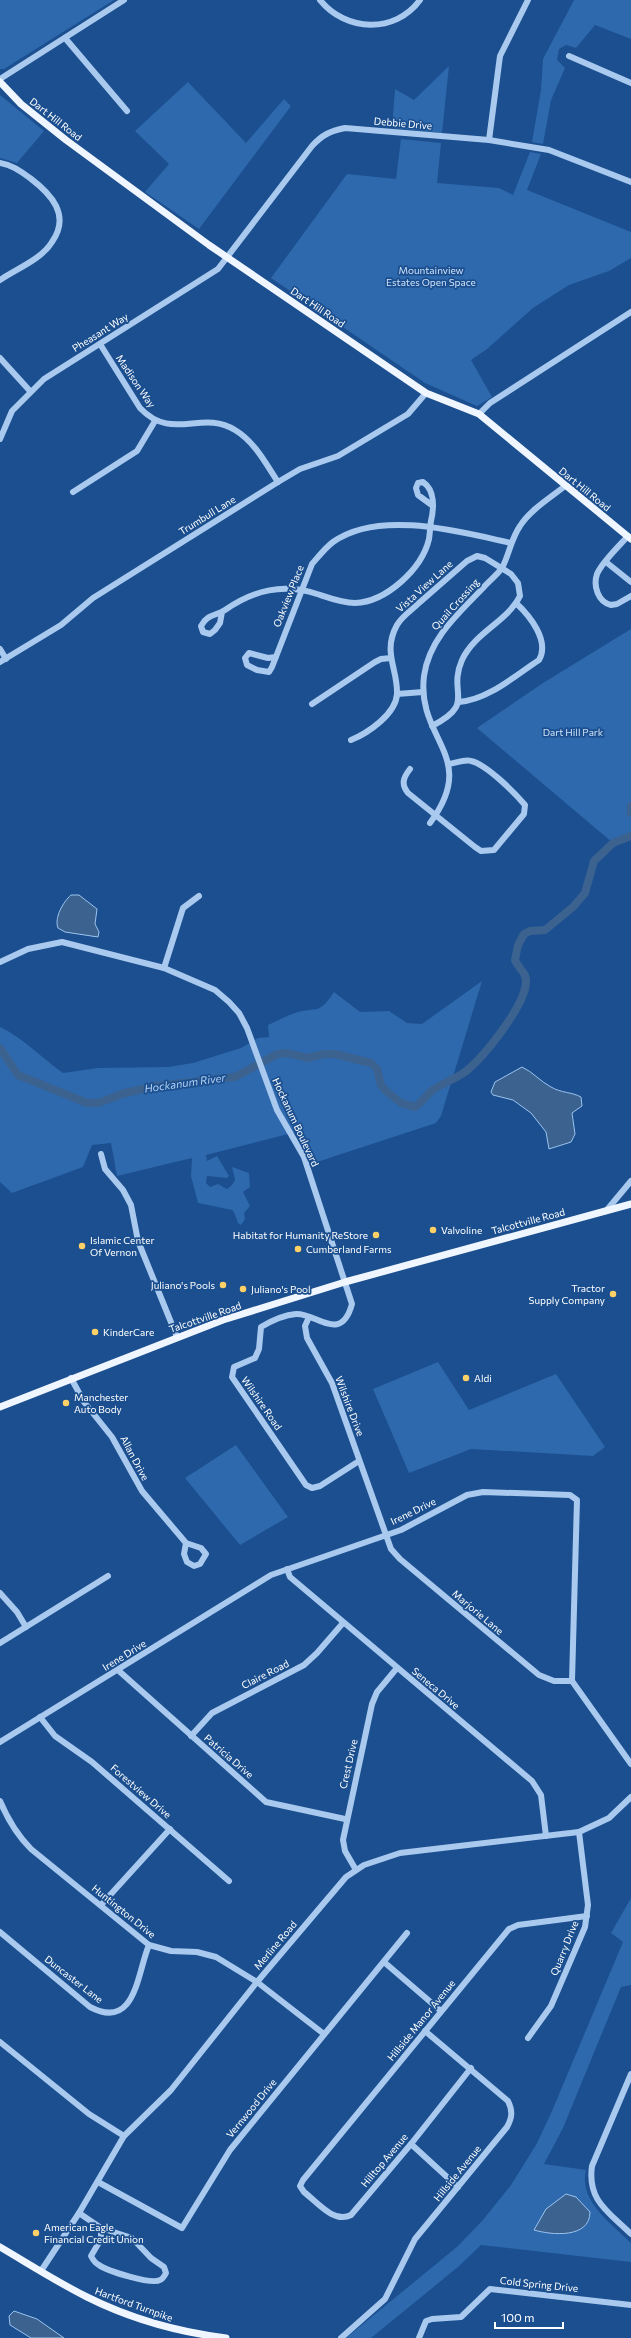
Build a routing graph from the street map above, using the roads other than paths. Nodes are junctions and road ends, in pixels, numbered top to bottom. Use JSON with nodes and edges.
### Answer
{"nodes":[{"id":1,"x":124,"y":0,"type":"edge"},
{"id":2,"x":320,"y":0,"type":"edge"},
{"id":3,"x":420,"y":0,"type":"edge"},
{"id":4,"x":528,"y":0,"type":"edge"},
{"id":5,"x":65,"y":38,"type":"junction"},
{"id":6,"x":569,"y":56,"type":"dead end"},
{"id":7,"x":0,"y":79,"type":"edge"},
{"id":8,"x":0,"y":82,"type":"edge"},
{"id":9,"x":631,"y":83,"type":"edge"},
{"id":10,"x":127,"y":111,"type":"dead end"},
{"id":11,"x":489,"y":140,"type":"junction"},
{"id":12,"x":0,"y":163,"type":"edge"},
{"id":13,"x":631,"y":180,"type":"edge"},
{"id":14,"x":228,"y":257,"type":"junction"},
{"id":15,"x":0,"y":280,"type":"edge"},
{"id":16,"x":631,"y":312,"type":"edge"},
{"id":17,"x":100,"y":344,"type":"junction"},
{"id":18,"x":0,"y":358,"type":"edge"},
{"id":19,"x":30,"y":391,"type":"junction"},
{"id":20,"x":426,"y":392,"type":"junction"},
{"id":21,"x":479,"y":414,"type":"junction"},
{"id":22,"x":155,"y":421,"type":"junction"},
{"id":23,"x":0,"y":440,"type":"edge"},
{"id":24,"x":278,"y":482,"type":"junction"},
{"id":25,"x":565,"y":486,"type":"junction"},
{"id":26,"x":73,"y":492,"type":"dead end"},
{"id":27,"x":433,"y":506,"type":"dead end"},
{"id":28,"x":430,"y":527,"type":"junction"},
{"id":29,"x":629,"y":538,"type":"edge"},
{"id":30,"x":511,"y":543,"type":"junction"},
{"id":31,"x":606,"y":562,"type":"junction"},
{"id":32,"x":501,"y":568,"type":"junction"},
{"id":33,"x":631,"y":582,"type":"edge"},
{"id":34,"x":302,"y":589,"type":"junction"},
{"id":35,"x":631,"y":596,"type":"edge"},
{"id":36,"x":516,"y":603,"type":"junction"},
{"id":37,"x":222,"y":612,"type":"dead end"},
{"id":38,"x":0,"y":649,"type":"edge"},
{"id":39,"x":276,"y":657,"type":"junction"},
{"id":40,"x":6,"y":658,"type":"junction"},
{"id":41,"x":390,"y":658,"type":"junction"},
{"id":42,"x":0,"y":662,"type":"edge"},
{"id":43,"x":423,"y":692,"type":"junction"},
{"id":44,"x":397,"y":694,"type":"junction"},
{"id":45,"x":459,"y":702,"type":"junction"},
{"id":46,"x":312,"y":704,"type":"dead end"},
{"id":47,"x":432,"y":726,"type":"junction"},
{"id":48,"x":352,"y":740,"type":"dead end"},
{"id":49,"x":449,"y":764,"type":"junction"},
{"id":50,"x":410,"y":769,"type":"dead end"},
{"id":51,"x":435,"y":817,"type":"junction"},
{"id":52,"x":430,"y":823,"type":"dead end"},
{"id":53,"x":199,"y":896,"type":"dead end"},
{"id":54,"x":0,"y":962,"type":"edge"},
{"id":55,"x":164,"y":968,"type":"junction"},
{"id":56,"x":101,"y":1154,"type":"dead end"},
{"id":57,"x":631,"y":1181,"type":"edge"},
{"id":58,"x":631,"y":1204,"type":"edge"},
{"id":59,"x":606,"y":1211,"type":"junction"},
{"id":60,"x":345,"y":1282,"type":"junction"},
{"id":61,"x":309,"y":1317,"type":"junction"},
{"id":62,"x":177,"y":1337,"type":"junction"},
{"id":63,"x":71,"y":1378,"type":"junction"},
{"id":64,"x":0,"y":1407,"type":"edge"},
{"id":65,"x":359,"y":1461,"type":"junction"},
{"id":66,"x":385,"y":1534,"type":"junction"},
{"id":67,"x":186,"y":1543,"type":"dead end"},
{"id":68,"x":287,"y":1569,"type":"junction"},
{"id":69,"x":108,"y":1576,"type":"dead end"},
{"id":70,"x":0,"y":1593,"type":"edge"},
{"id":71,"x":344,"y":1623,"type":"junction"},
{"id":72,"x":26,"y":1627,"type":"junction"},
{"id":73,"x":0,"y":1643,"type":"edge"},
{"id":74,"x":397,"y":1668,"type":"junction"},
{"id":75,"x":119,"y":1671,"type":"junction"},
{"id":76,"x":572,"y":1681,"type":"junction"},
{"id":77,"x":40,"y":1717,"type":"junction"},
{"id":78,"x":191,"y":1736,"type":"junction"},
{"id":79,"x":0,"y":1742,"type":"edge"},
{"id":80,"x":631,"y":1764,"type":"edge"},
{"id":81,"x":631,"y":1797,"type":"edge"},
{"id":82,"x":0,"y":1801,"type":"edge"},
{"id":83,"x":346,"y":1819,"type":"junction"},
{"id":84,"x":170,"y":1829,"type":"junction"},
{"id":85,"x":579,"y":1832,"type":"junction"},
{"id":86,"x":546,"y":1836,"type":"junction"},
{"id":87,"x":356,"y":1870,"type":"junction"},
{"id":88,"x":229,"y":1881,"type":"dead end"},
{"id":89,"x":101,"y":1905,"type":"junction"},
{"id":90,"x":587,"y":1916,"type":"junction"},
{"id":91,"x":0,"y":1932,"type":"edge"},
{"id":92,"x":407,"y":1933,"type":"dead end"},
{"id":93,"x":149,"y":1945,"type":"junction"},
{"id":94,"x":384,"y":1962,"type":"junction"},
{"id":95,"x":257,"y":1982,"type":"junction"},
{"id":96,"x":441,"y":2011,"type":"junction"},
{"id":97,"x":425,"y":2031,"type":"junction"},
{"id":98,"x":324,"y":2034,"type":"junction"},
{"id":99,"x":528,"y":2038,"type":"dead end"},
{"id":100,"x":0,"y":2042,"type":"edge"},
{"id":101,"x":471,"y":2068,"type":"junction"},
{"id":102,"x":631,"y":2074,"type":"edge"},
{"id":103,"x":124,"y":2136,"type":"junction"},
{"id":104,"x":411,"y":2144,"type":"junction"},
{"id":105,"x":98,"y":2182,"type":"junction"},
{"id":106,"x":300,"y":2186,"type":"joint"},
{"id":107,"x":458,"y":2187,"type":"junction"},
{"id":108,"x":79,"y":2213,"type":"junction"},
{"id":109,"x":101,"y":2228,"type":"junction"},
{"id":110,"x":631,"y":2234,"type":"edge"},
{"id":111,"x":0,"y":2247,"type":"edge"},
{"id":112,"x":41,"y":2271,"type":"junction"},
{"id":113,"x":631,"y":2304,"type":"edge"},
{"id":114,"x":226,"y":2338,"type":"edge"},
{"id":115,"x":341,"y":2338,"type":"edge"},
{"id":116,"x":419,"y":2338,"type":"edge"}],
"edges":[{"from":1,"to":5,"type":"street"},
{"from":2,"to":3,"type":"street"},
{"from":4,"to":11,"type":"street"},
{"from":5,"to":7,"type":"street"},
{"from":5,"to":10,"type":"street"},
{"from":6,"to":9,"type":"street"},
{"from":8,"to":14,"type":"main road","name":"Dart Hill Road"},
{"from":11,"to":13,"type":"street","name":"Debbie Drive"},
{"from":11,"to":14,"type":"street","name":"Debbie Drive"},
{"from":12,"to":15,"type":"street"},
{"from":14,"to":17,"type":"street","name":"Pheasant Way"},
{"from":14,"to":20,"type":"main road","name":"Dart Hill Road"},
{"from":16,"to":21,"type":"street"},
{"from":17,"to":19,"type":"street","name":"Pheasant Way"},
{"from":17,"to":22,"type":"street","name":"Madison Way"},
{"from":18,"to":19,"type":"street"},
{"from":19,"to":23,"type":"street","name":"Pheasant Way"},
{"from":20,"to":21,"type":"main road","name":"Dart Hill Road"},
{"from":20,"to":24,"type":"street","name":"Trumbull Lane"},
{"from":21,"to":25,"type":"main road","name":"Dart Hill Road"},
{"from":22,"to":24,"type":"street","name":"Madison Way"},
{"from":22,"to":26,"type":"street"},
{"from":24,"to":40,"type":"street","name":"Trumbull Lane"},
{"from":25,"to":29,"type":"main road","name":"Dart Hill Road"},
{"from":25,"to":30,"type":"street","name":"Quail Crossing"},
{"from":27,"to":28,"type":"street"},
{"from":28,"to":30,"type":"street","name":"Oakview Place"},
{"from":28,"to":34,"type":"street","name":"Oakview Place"},
{"from":28,"to":34,"type":"street"},
{"from":29,"to":31,"type":"street"},
{"from":30,"to":32,"type":"street","name":"Quail Crossing"},
{"from":31,"to":33,"type":"street"},
{"from":31,"to":35,"type":"street"},
{"from":32,"to":36,"type":"street"},
{"from":32,"to":41,"type":"street","name":"Vista View Lane"},
{"from":32,"to":43,"type":"street","name":"Quail Crossing"},
{"from":34,"to":37,"type":"street"},
{"from":34,"to":39,"type":"street","name":"Oakview Place"},
{"from":36,"to":45,"type":"street"},
{"from":36,"to":45,"type":"street"},
{"from":38,"to":40,"type":"street"},
{"from":39,"to":39,"type":"street","name":"Oakview Place"},
{"from":40,"to":42,"type":"street","name":"Trumbull Lane"},
{"from":41,"to":44,"type":"street","name":"Vista View Lane"},
{"from":41,"to":46,"type":"street"},
{"from":43,"to":44,"type":"street"},
{"from":43,"to":47,"type":"street","name":"Quail Crossing"},
{"from":44,"to":48,"type":"street"},
{"from":45,"to":47,"type":"street"},
{"from":47,"to":49,"type":"street","name":"Quail Crossing"},
{"from":49,"to":51,"type":"street","name":"Quail Crossing"},
{"from":49,"to":51,"type":"street"},
{"from":50,"to":51,"type":"street"},
{"from":51,"to":52,"type":"street","name":"Quail Crossing"},
{"from":53,"to":55,"type":"street"},
{"from":54,"to":55,"type":"street","name":"Hockanum Boulevard"},
{"from":55,"to":60,"type":"street","name":"Hockanum Boulevard"},
{"from":56,"to":62,"type":"street"},
{"from":57,"to":59,"type":"street"},
{"from":58,"to":59,"type":"main road","name":"Talcottville Road"},
{"from":59,"to":60,"type":"main road","name":"Talcottville Road"},
{"from":60,"to":61,"type":"street"},
{"from":60,"to":62,"type":"main road","name":"Talcottville Road"},
{"from":61,"to":65,"type":"street","name":"Wilshire Drive"},
{"from":61,"to":65,"type":"street","name":"Wilshire Road"},
{"from":62,"to":63,"type":"main road","name":"Talcottville Road"},
{"from":63,"to":64,"type":"main road","name":"Talcottville Road"},
{"from":63,"to":67,"type":"street","name":"Allan Drive"},
{"from":65,"to":66,"type":"street","name":"Wilshire Drive"},
{"from":66,"to":68,"type":"street","name":"Irene Drive"},
{"from":66,"to":76,"type":"street","name":"Marjorie Lane"},
{"from":66,"to":76,"type":"street","name":"Irene Drive"},
{"from":68,"to":71,"type":"street","name":"Seneca Drive"},
{"from":68,"to":75,"type":"street","name":"Irene Drive"},
{"from":69,"to":72,"type":"street"},
{"from":70,"to":72,"type":"street"},
{"from":71,"to":74,"type":"street","name":"Seneca Drive"},
{"from":71,"to":78,"type":"street","name":"Claire Road"},
{"from":72,"to":73,"type":"street"},
{"from":74,"to":83,"type":"street","name":"Crest Drive"},
{"from":74,"to":86,"type":"street","name":"Seneca Drive"},
{"from":75,"to":77,"type":"street","name":"Irene Drive"},
{"from":75,"to":78,"type":"street","name":"Patricia Drive"},
{"from":76,"to":80,"type":"street"},
{"from":77,"to":79,"type":"street","name":"Irene Drive"},
{"from":77,"to":84,"type":"street","name":"Forestview Drive"},
{"from":78,"to":83,"type":"street","name":"Patricia Drive"},
{"from":81,"to":85,"type":"street","name":"Merline Road"},
{"from":82,"to":89,"type":"street","name":"Huntington Drive"},
{"from":83,"to":87,"type":"street","name":"Crest Drive"},
{"from":84,"to":88,"type":"street","name":"Forestview Drive"},
{"from":84,"to":89,"type":"street"},
{"from":85,"to":86,"type":"street","name":"Merline Road"},
{"from":85,"to":90,"type":"street","name":"Quarry Drive"},
{"from":86,"to":87,"type":"street","name":"Merline Road"},
{"from":87,"to":95,"type":"street","name":"Merline Road"},
{"from":89,"to":93,"type":"street","name":"Huntington Drive"},
{"from":90,"to":96,"type":"street","name":"Hillside Manor Avenue"},
{"from":90,"to":99,"type":"street","name":"Quarry Drive"},
{"from":91,"to":93,"type":"street","name":"Duncaster Lane"},
{"from":92,"to":94,"type":"street","name":"Vernwood Drive"},
{"from":93,"to":95,"type":"street","name":"Huntington Drive"},
{"from":94,"to":96,"type":"street"},
{"from":94,"to":98,"type":"street","name":"Vernwood Drive"},
{"from":95,"to":98,"type":"street","name":"Huntington Drive"},
{"from":95,"to":103,"type":"street","name":"Merline Road"},
{"from":96,"to":97,"type":"street","name":"Hillside Manor Avenue"},
{"from":97,"to":101,"type":"street","name":"Hillside Avenue"},
{"from":97,"to":106,"type":"street","name":"Hillside Manor Avenue"},
{"from":98,"to":105,"type":"street","name":"Vernwood Drive"},
{"from":100,"to":103,"type":"street"},
{"from":101,"to":104,"type":"street","name":"Hilltop Avenue"},
{"from":101,"to":107,"type":"street","name":"Hillside Avenue"},
{"from":102,"to":110,"type":"street"},
{"from":103,"to":105,"type":"street","name":"Merline Road"},
{"from":104,"to":106,"type":"street","name":"Hilltop Avenue"},
{"from":104,"to":107,"type":"street"},
{"from":105,"to":108,"type":"street","name":"Merline Road"},
{"from":107,"to":115,"type":"street","name":"Hillside Avenue"},
{"from":108,"to":109,"type":"street"},
{"from":108,"to":112,"type":"street","name":"Merline Road"},
{"from":109,"to":109,"type":"street"},
{"from":111,"to":112,"type":"main road","name":"Hartford Turnpike"},
{"from":112,"to":114,"type":"main road","name":"Hartford Turnpike"},
{"from":113,"to":116,"type":"street","name":"Cold Spring Drive"}]}
